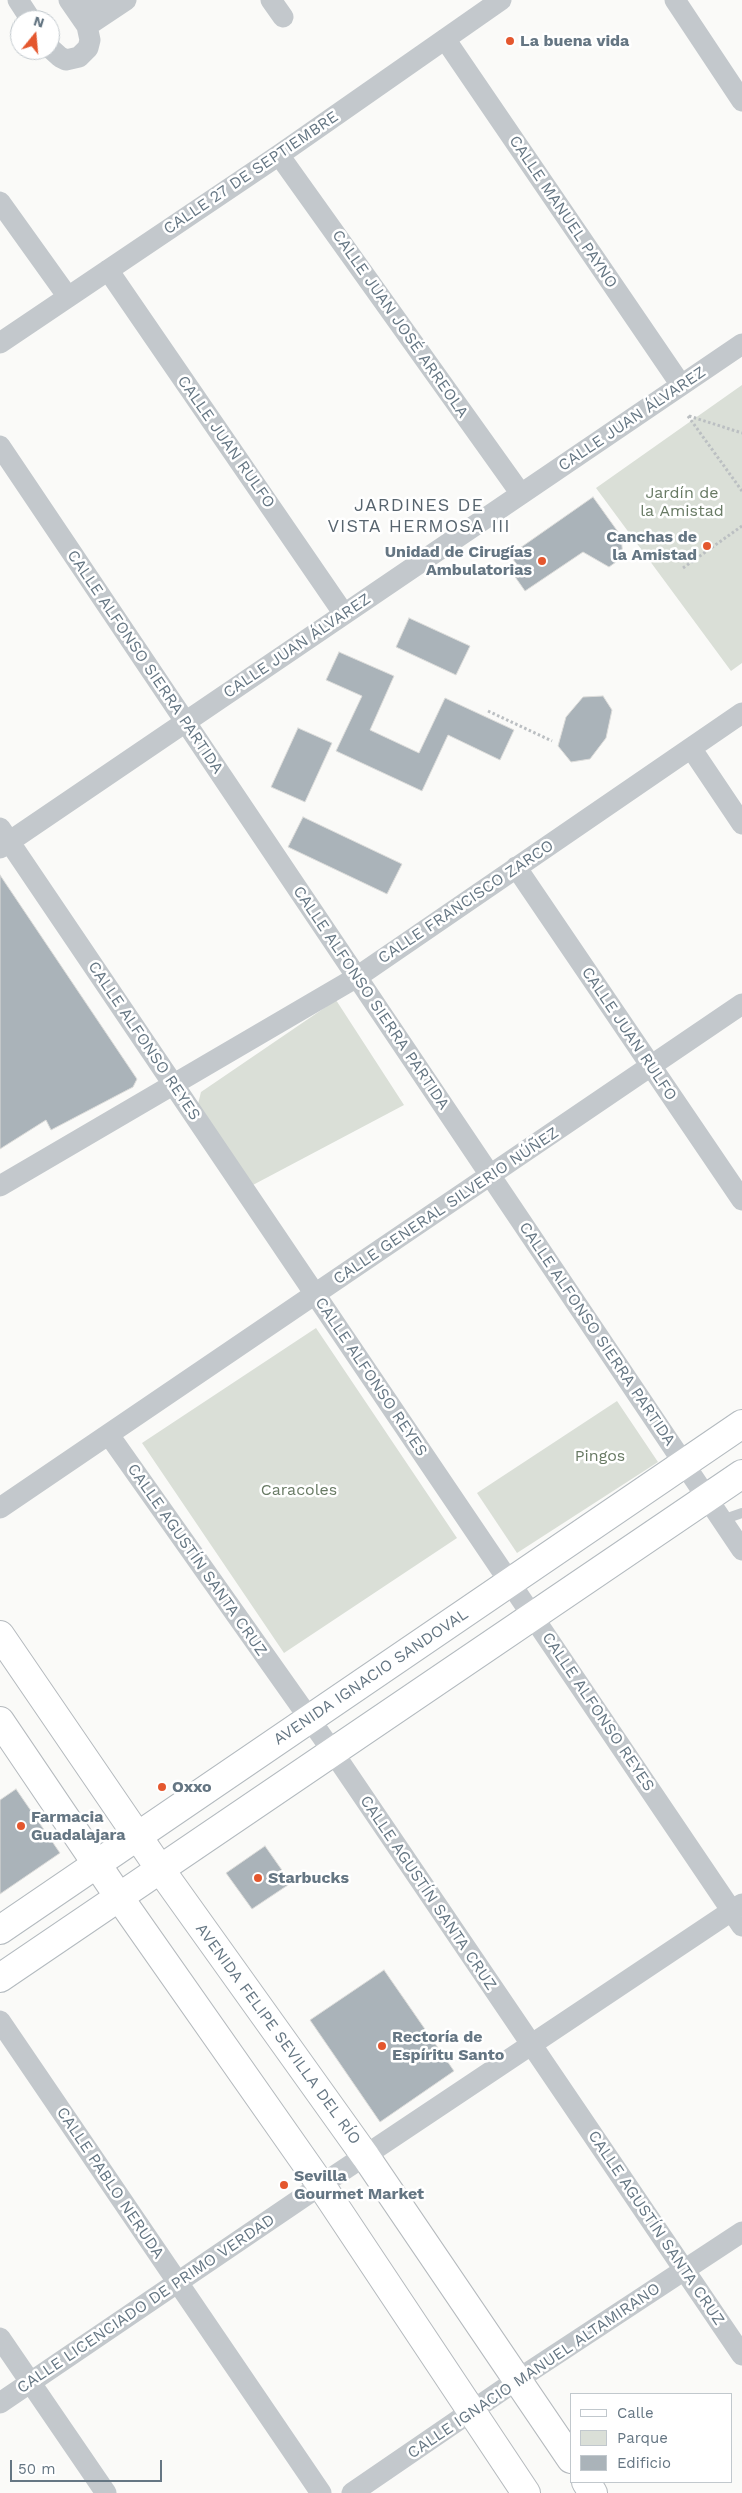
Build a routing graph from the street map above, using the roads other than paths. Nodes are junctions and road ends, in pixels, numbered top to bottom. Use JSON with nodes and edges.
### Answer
{"nodes":[{"id":1,"x":99,"y":0,"type":"edge"},
{"id":2,"x":126,"y":0,"type":"edge"},
{"id":3,"x":501,"y":0,"type":"edge"},
{"id":4,"x":675,"y":0,"type":"edge"},
{"id":5,"x":78,"y":13,"type":"edge"},
{"id":6,"x":445,"y":39,"type":"junction"},
{"id":7,"x":60,"y":57,"type":"edge"},
{"id":8,"x":742,"y":102,"type":"edge"},
{"id":9,"x":279,"y":155,"type":"junction"},
{"id":10,"x":0,"y":202,"type":"edge"},
{"id":11,"x":108,"y":270,"type":"junction"},
{"id":12,"x":68,"y":297,"type":"junction"},
{"id":13,"x":0,"y":343,"type":"edge"},
{"id":14,"x":742,"y":344,"type":"edge"},
{"id":15,"x":681,"y":385,"type":"junction"},
{"id":16,"x":0,"y":446,"type":"edge"},
{"id":17,"x":521,"y":494,"type":"junction"},
{"id":18,"x":344,"y":614,"type":"junction"},
{"id":19,"x":742,"y":712,"type":"edge"},
{"id":20,"x":185,"y":722,"type":"junction"},
{"id":21,"x":691,"y":748,"type":"junction"},
{"id":22,"x":742,"y":824,"type":"edge"},
{"id":23,"x":3,"y":839,"type":"edge"},
{"id":24,"x":516,"y":868,"type":"junction"},
{"id":25,"x":357,"y":977,"type":"junction"},
{"id":26,"x":742,"y":1004,"type":"edge"},
{"id":27,"x":651,"y":1066,"type":"junction"},
{"id":28,"x":173,"y":1084,"type":"junction"},
{"id":29,"x":490,"y":1175,"type":"junction"},
{"id":30,"x":0,"y":1186,"type":"edge"},
{"id":31,"x":742,"y":1200,"type":"edge"},
{"id":32,"x":315,"y":1294,"type":"junction"},
{"id":33,"x":742,"y":1424,"type":"edge"},
{"id":34,"x":109,"y":1435,"type":"junction"},
{"id":35,"x":684,"y":1464,"type":"junction"},
{"id":36,"x":742,"y":1474,"type":"edge"},
{"id":37,"x":0,"y":1508,"type":"edge"},
{"id":38,"x":714,"y":1509,"type":"junction"},
{"id":39,"x":742,"y":1512,"type":"edge"},
{"id":40,"x":742,"y":1550,"type":"edge"},
{"id":41,"x":510,"y":1582,"type":"junction"},
{"id":42,"x":533,"y":1616,"type":"junction"},
{"id":43,"x":0,"y":1635,"type":"edge"},
{"id":44,"x":309,"y":1719,"type":"junction"},
{"id":45,"x":0,"y":1721,"type":"edge"},
{"id":46,"x":333,"y":1752,"type":"junction"},
{"id":47,"x":138,"y":1836,"type":"junction"},
{"id":48,"x":97,"y":1864,"type":"junction"},
{"id":49,"x":160,"y":1870,"type":"junction"},
{"id":50,"x":119,"y":1897,"type":"junction"},
{"id":51,"x":739,"y":1914,"type":"edge"},
{"id":52,"x":0,"y":1930,"type":"edge"},
{"id":53,"x":0,"y":1978,"type":"edge"},
{"id":54,"x":0,"y":2021,"type":"edge"},
{"id":55,"x":532,"y":2046,"type":"junction"},
{"id":56,"x":366,"y":2157,"type":"junction"},
{"id":57,"x":322,"y":2185,"type":"junction"},
{"id":58,"x":742,"y":2232,"type":"edge"},
{"id":59,"x":684,"y":2271,"type":"junction"},
{"id":60,"x":178,"y":2282,"type":"junction"},
{"id":61,"x":0,"y":2338,"type":"edge"},
{"id":62,"x":742,"y":2355,"type":"edge"},
{"id":63,"x":517,"y":2380,"type":"junction"},
{"id":64,"x":30,"y":2382,"type":"junction"},
{"id":65,"x":0,"y":2403,"type":"edge"},
{"id":66,"x":471,"y":2412,"type":"junction"},
{"id":67,"x":570,"y":2459,"type":"edge"},
{"id":68,"x":106,"y":2493,"type":"edge"},
{"id":69,"x":321,"y":2493,"type":"edge"},
{"id":70,"x":352,"y":2493,"type":"edge"},
{"id":71,"x":526,"y":2493,"type":"edge"}],
"edges":[{"from":1,"to":5,"type":"street"},
{"from":2,"to":5,"type":"street"},
{"from":3,"to":6,"type":"street","name":"CALLE 27 DE SEPTIEMBRE"},
{"from":4,"to":8,"type":"street"},
{"from":5,"to":7,"type":"street"},
{"from":6,"to":9,"type":"street","name":"CALLE 27 DE SEPTIEMBRE"},
{"from":6,"to":15,"type":"street","name":"CALLE MANUEL PAYNO"},
{"from":9,"to":11,"type":"street","name":"CALLE 27 DE SEPTIEMBRE"},
{"from":9,"to":17,"type":"street","name":"CALLE JUAN JOSÉ ARREOLA"},
{"from":10,"to":12,"type":"street"},
{"from":11,"to":12,"type":"street","name":"CALLE 27 DE SEPTIEMBRE"},
{"from":11,"to":18,"type":"street","name":"CALLE JUAN RULFO"},
{"from":12,"to":13,"type":"street","name":"CALLE 27 DE SEPTIEMBRE"},
{"from":14,"to":15,"type":"street","name":"CALLE JUAN ÁLVAREZ"},
{"from":15,"to":17,"type":"street","name":"CALLE JUAN ÁLVAREZ"},
{"from":16,"to":20,"type":"street","name":"CALLE ALFONSO SIERRA PARTIDA"},
{"from":17,"to":18,"type":"street","name":"CALLE JUAN ÁLVAREZ"},
{"from":18,"to":20,"type":"street","name":"CALLE JUAN ÁLVAREZ"},
{"from":19,"to":21,"type":"street","name":"CALLE FRANCISCO ZARCO"},
{"from":20,"to":23,"type":"street","name":"CALLE JUAN ÁLVAREZ"},
{"from":20,"to":25,"type":"street","name":"CALLE ALFONSO SIERRA PARTIDA"},
{"from":21,"to":22,"type":"street"},
{"from":21,"to":24,"type":"street","name":"CALLE FRANCISCO ZARCO"},
{"from":23,"to":28,"type":"street","name":"CALLE ALFONSO REYES"},
{"from":24,"to":25,"type":"street","name":"CALLE FRANCISCO ZARCO"},
{"from":24,"to":27,"type":"street","name":"CALLE JUAN RULFO"},
{"from":25,"to":28,"type":"street","name":"CALLE FRANCISCO ZARCO"},
{"from":25,"to":29,"type":"street","name":"CALLE ALFONSO SIERRA PARTIDA"},
{"from":26,"to":27,"type":"street","name":"CALLE GENERAL SILVERIO NÚÑEZ"},
{"from":27,"to":29,"type":"street","name":"CALLE GENERAL SILVERIO NÚÑEZ"},
{"from":27,"to":31,"type":"street","name":"CALLE JUAN RULFO"},
{"from":28,"to":30,"type":"street","name":"CALLE FRANCISCO ZARCO"},
{"from":28,"to":32,"type":"street","name":"CALLE ALFONSO REYES"},
{"from":29,"to":32,"type":"street","name":"CALLE GENERAL SILVERIO NÚÑEZ"},
{"from":29,"to":35,"type":"street","name":"CALLE ALFONSO SIERRA PARTIDA"},
{"from":32,"to":34,"type":"street","name":"CALLE GENERAL SILVERIO NÚÑEZ"},
{"from":32,"to":41,"type":"street","name":"CALLE ALFONSO REYES"},
{"from":33,"to":35,"type":"main road","name":"AVENIDA IGNACIO SANDOVAL"},
{"from":34,"to":37,"type":"street","name":"CALLE GENERAL SILVERIO NÚÑEZ"},
{"from":34,"to":44,"type":"street","name":"CALLE AGUSTÍN SANTA CRUZ"},
{"from":35,"to":38,"type":"street","name":"CALLE ALFONSO SIERRA PARTIDA"},
{"from":35,"to":41,"type":"main road","name":"AVENIDA IGNACIO SANDOVAL"},
{"from":36,"to":38,"type":"main road"},
{"from":38,"to":39,"type":"lane"},
{"from":38,"to":40,"type":"street","name":"CALLE ALFONSO SIERRA PARTIDA"},
{"from":38,"to":42,"type":"main road"},
{"from":41,"to":42,"type":"street","name":"CALLE ALFONSO REYES"},
{"from":41,"to":44,"type":"main road","name":"AVENIDA IGNACIO SANDOVAL"},
{"from":42,"to":46,"type":"main road"},
{"from":42,"to":51,"type":"street","name":"CALLE ALFONSO REYES"},
{"from":43,"to":47,"type":"main road","name":"AVENIDA FELIPE SEVILLA DEL RÍO"},
{"from":44,"to":46,"type":"street","name":"CALLE AGUSTÍN SANTA CRUZ"},
{"from":44,"to":47,"type":"main road","name":"AVENIDA IGNACIO SANDOVAL"},
{"from":45,"to":48,"type":"main road"},
{"from":46,"to":49,"type":"main road"},
{"from":46,"to":55,"type":"street","name":"CALLE AGUSTÍN SANTA CRUZ"},
{"from":47,"to":48,"type":"main road","name":"AVENIDA IGNACIO SANDOVAL"},
{"from":47,"to":49,"type":"main road","name":"AVENIDA FELIPE SEVILLA DEL RÍO"},
{"from":48,"to":50,"type":"main road"},
{"from":48,"to":52,"type":"main road","name":"AVENIDA IGNACIO SANDOVAL"},
{"from":49,"to":50,"type":"main road"},
{"from":49,"to":56,"type":"main road","name":"AVENIDA FELIPE SEVILLA DEL RÍO"},
{"from":50,"to":53,"type":"main road"},
{"from":50,"to":57,"type":"main road"},
{"from":51,"to":55,"type":"street","name":"CALLE LICENCIADO DE PRIMO VERDAD"},
{"from":54,"to":60,"type":"street","name":"CALLE PABLO NERUDA"},
{"from":55,"to":56,"type":"street","name":"CALLE LICENCIADO DE PRIMO VERDAD"},
{"from":55,"to":59,"type":"street","name":"CALLE AGUSTÍN SANTA CRUZ"},
{"from":56,"to":57,"type":"street","name":"CALLE LICENCIADO DE PRIMO VERDAD"},
{"from":56,"to":63,"type":"main road","name":"AVENIDA FELIPE SEVILLA DEL RÍO"},
{"from":57,"to":60,"type":"street","name":"CALLE LICENCIADO DE PRIMO VERDAD"},
{"from":57,"to":66,"type":"main road"},
{"from":58,"to":59,"type":"street","name":"CALLE IGNACIO MANUEL ALTAMIRANO"},
{"from":59,"to":62,"type":"street","name":"CALLE AGUSTÍN SANTA CRUZ"},
{"from":59,"to":63,"type":"street","name":"CALLE IGNACIO MANUEL ALTAMIRANO"},
{"from":60,"to":64,"type":"street","name":"CALLE LICENCIADO DE PRIMO VERDAD"},
{"from":60,"to":69,"type":"street","name":"CALLE PABLO NERUDA"},
{"from":61,"to":64,"type":"street"},
{"from":63,"to":66,"type":"street","name":"CALLE IGNACIO MANUEL ALTAMIRANO"},
{"from":63,"to":67,"type":"main road","name":"AVENIDA FELIPE SEVILLA DEL RÍO"},
{"from":64,"to":65,"type":"street","name":"CALLE LICENCIADO DE PRIMO VERDAD"},
{"from":64,"to":68,"type":"street"},
{"from":66,"to":70,"type":"street","name":"CALLE IGNACIO MANUEL ALTAMIRANO"},
{"from":66,"to":71,"type":"main road"}]}
